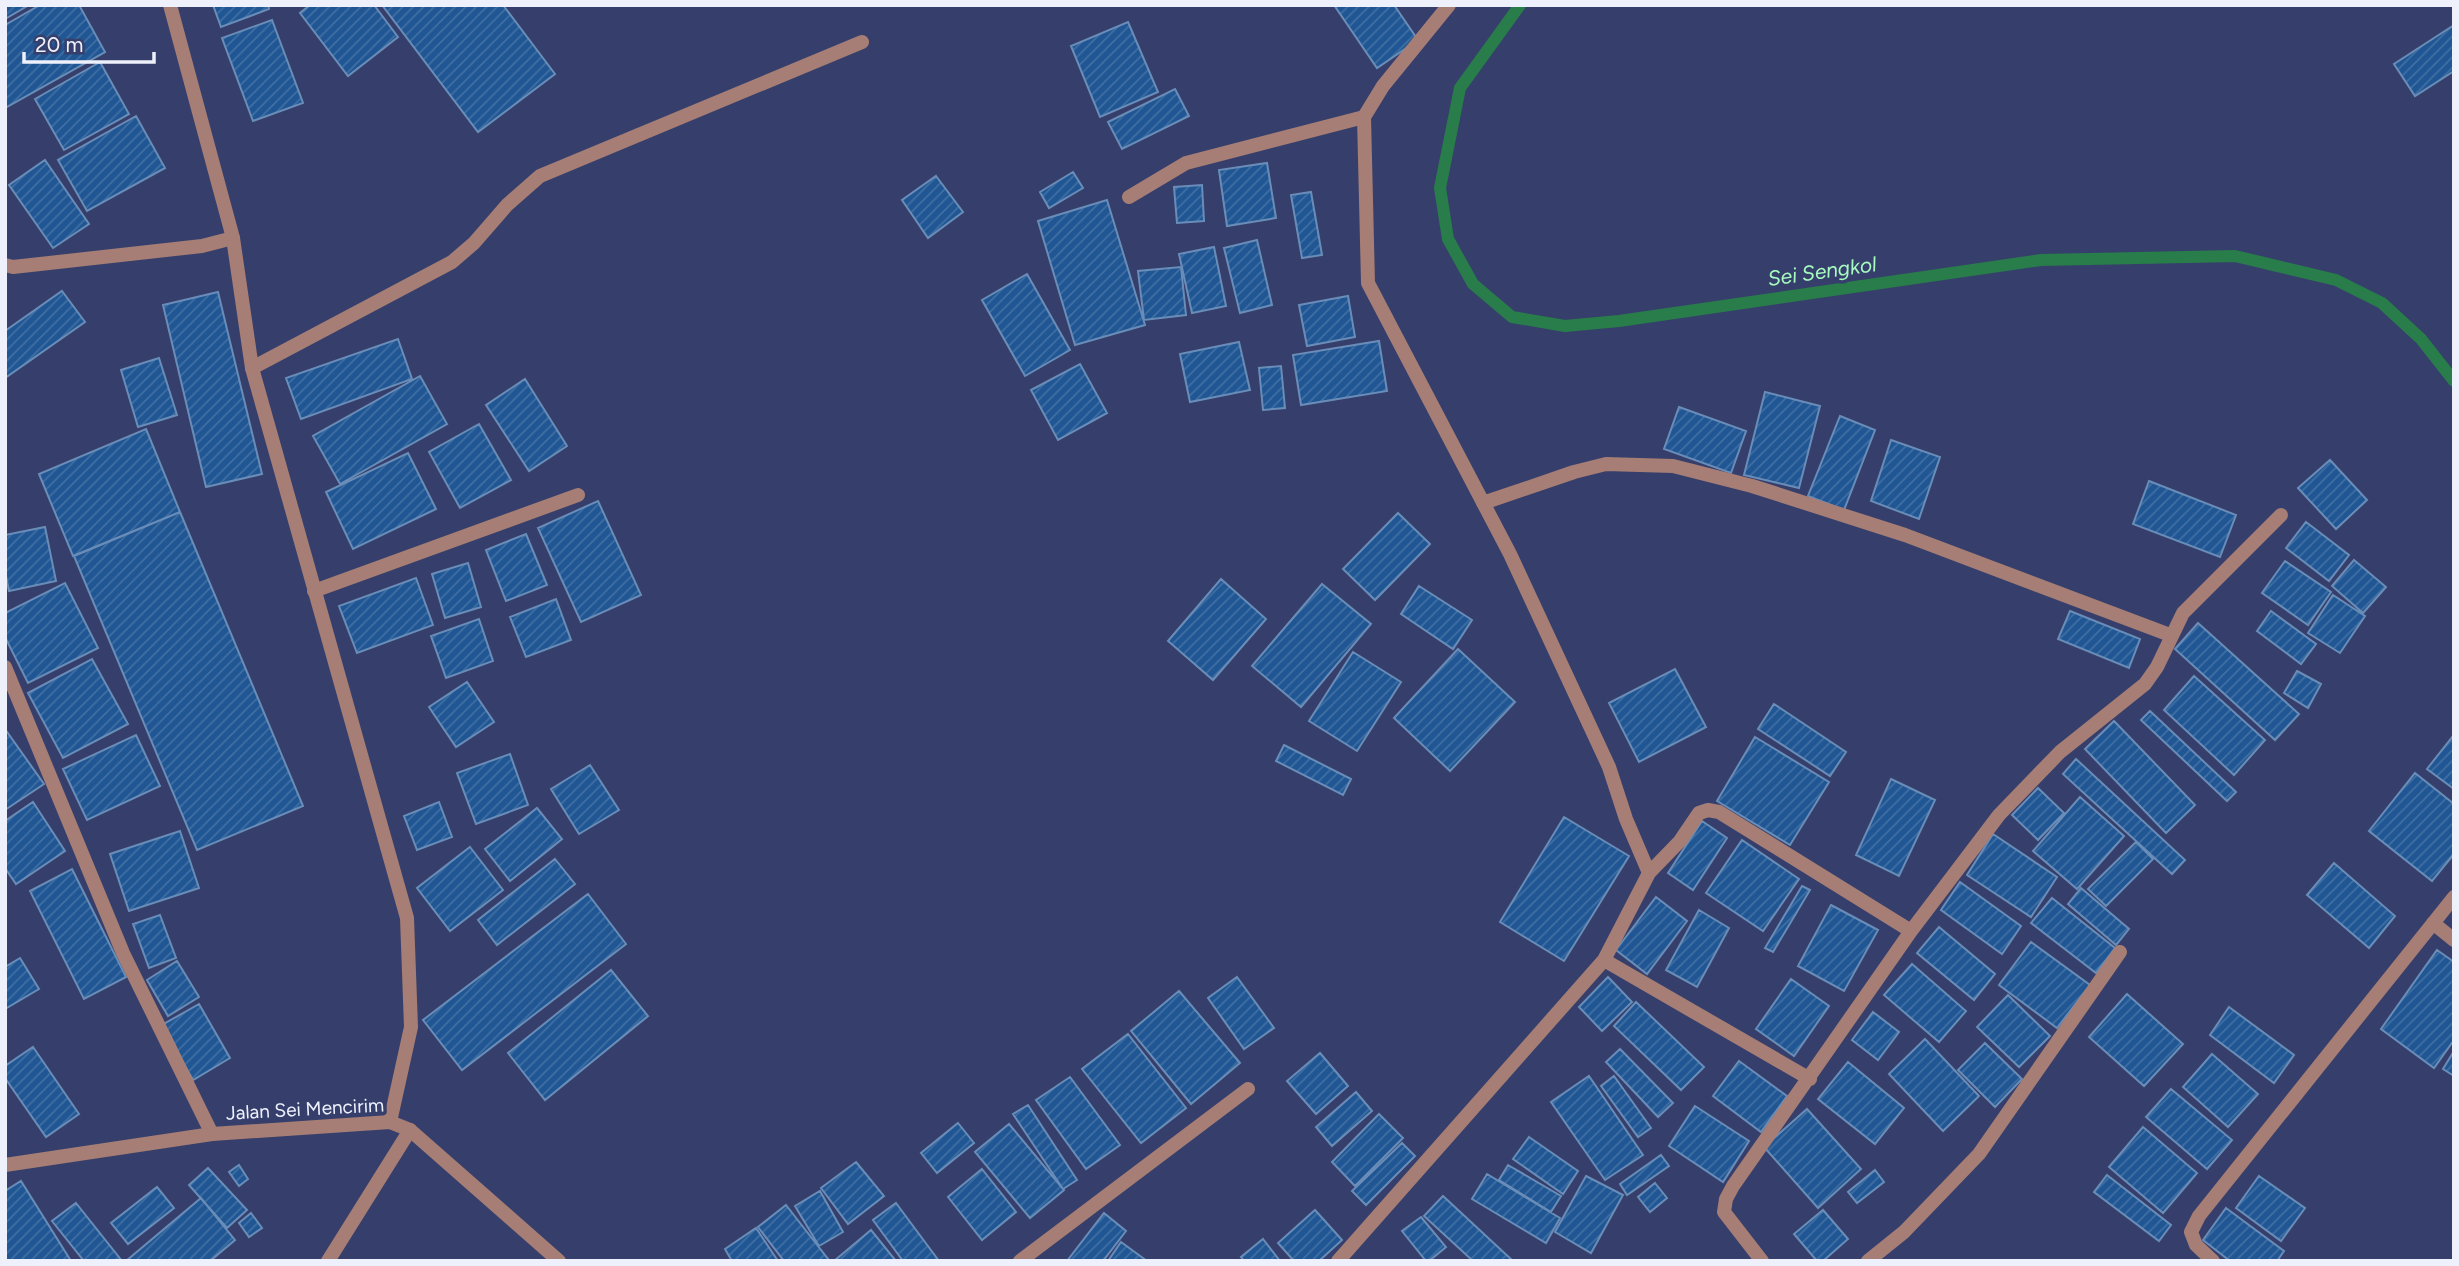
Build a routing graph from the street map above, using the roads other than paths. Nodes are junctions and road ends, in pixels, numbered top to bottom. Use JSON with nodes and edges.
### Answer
{"nodes":[{"id":1,"x":170,"y":5,"type":"edge"},
{"id":2,"x":1449,"y":5,"type":"edge"},
{"id":3,"x":862,"y":42,"type":"dead end"},
{"id":4,"x":1364,"y":117,"type":"junction"},
{"id":5,"x":1129,"y":197,"type":"dead end"},
{"id":6,"x":233,"y":238,"type":"junction"},
{"id":7,"x":5,"y":265,"type":"edge"},
{"id":8,"x":252,"y":368,"type":"junction"},
{"id":9,"x":578,"y":495,"type":"dead end"},
{"id":10,"x":1483,"y":503,"type":"junction"},
{"id":11,"x":2281,"y":515,"type":"dead end"},
{"id":12,"x":314,"y":591,"type":"junction"},
{"id":13,"x":2170,"y":635,"type":"junction"},
{"id":14,"x":5,"y":667,"type":"edge"},
{"id":15,"x":1649,"y":873,"type":"junction"},
{"id":16,"x":2454,"y":897,"type":"edge"},
{"id":17,"x":2433,"y":923,"type":"junction"},
{"id":18,"x":1911,"y":931,"type":"junction"},
{"id":19,"x":2454,"y":940,"type":"edge"},
{"id":20,"x":2120,"y":952,"type":"dead end"},
{"id":21,"x":1604,"y":960,"type":"junction"},
{"id":22,"x":1810,"y":1079,"type":"junction"},
{"id":23,"x":1248,"y":1089,"type":"dead end"},
{"id":24,"x":390,"y":1122,"type":"junction"},
{"id":25,"x":410,"y":1130,"type":"junction"},
{"id":26,"x":212,"y":1134,"type":"junction"},
{"id":27,"x":5,"y":1165,"type":"edge"},
{"id":28,"x":328,"y":1261,"type":"edge"},
{"id":29,"x":559,"y":1261,"type":"edge"},
{"id":30,"x":1020,"y":1261,"type":"edge"},
{"id":31,"x":1338,"y":1261,"type":"edge"},
{"id":32,"x":1762,"y":1261,"type":"edge"},
{"id":33,"x":1868,"y":1261,"type":"edge"},
{"id":34,"x":2213,"y":1261,"type":"edge"}],
"edges":[{"from":1,"to":6,"type":"street"},
{"from":2,"to":4,"type":"street"},
{"from":3,"to":8,"type":"street"},
{"from":4,"to":5,"type":"street"},
{"from":4,"to":10,"type":"street"},
{"from":6,"to":7,"type":"street"},
{"from":6,"to":8,"type":"street"},
{"from":8,"to":12,"type":"street"},
{"from":9,"to":12,"type":"street"},
{"from":10,"to":13,"type":"street"},
{"from":10,"to":15,"type":"street"},
{"from":11,"to":13,"type":"street"},
{"from":12,"to":24,"type":"street"},
{"from":13,"to":18,"type":"street"},
{"from":14,"to":26,"type":"street"},
{"from":15,"to":18,"type":"street"},
{"from":15,"to":21,"type":"street"},
{"from":16,"to":17,"type":"street"},
{"from":17,"to":19,"type":"street"},
{"from":17,"to":34,"type":"street"},
{"from":18,"to":22,"type":"street"},
{"from":20,"to":33,"type":"street"},
{"from":21,"to":22,"type":"street"},
{"from":21,"to":31,"type":"street"},
{"from":22,"to":32,"type":"street"},
{"from":23,"to":30,"type":"street"},
{"from":24,"to":25,"type":"street","name":"Jalan Sei Mencirim"},
{"from":24,"to":26,"type":"street","name":"Jalan Sei Mencirim"},
{"from":25,"to":28,"type":"street"},
{"from":25,"to":29,"type":"street","name":"Jalan Sei Mencirim"},
{"from":26,"to":27,"type":"street","name":"Jalan Sei Mencirim"}]}
